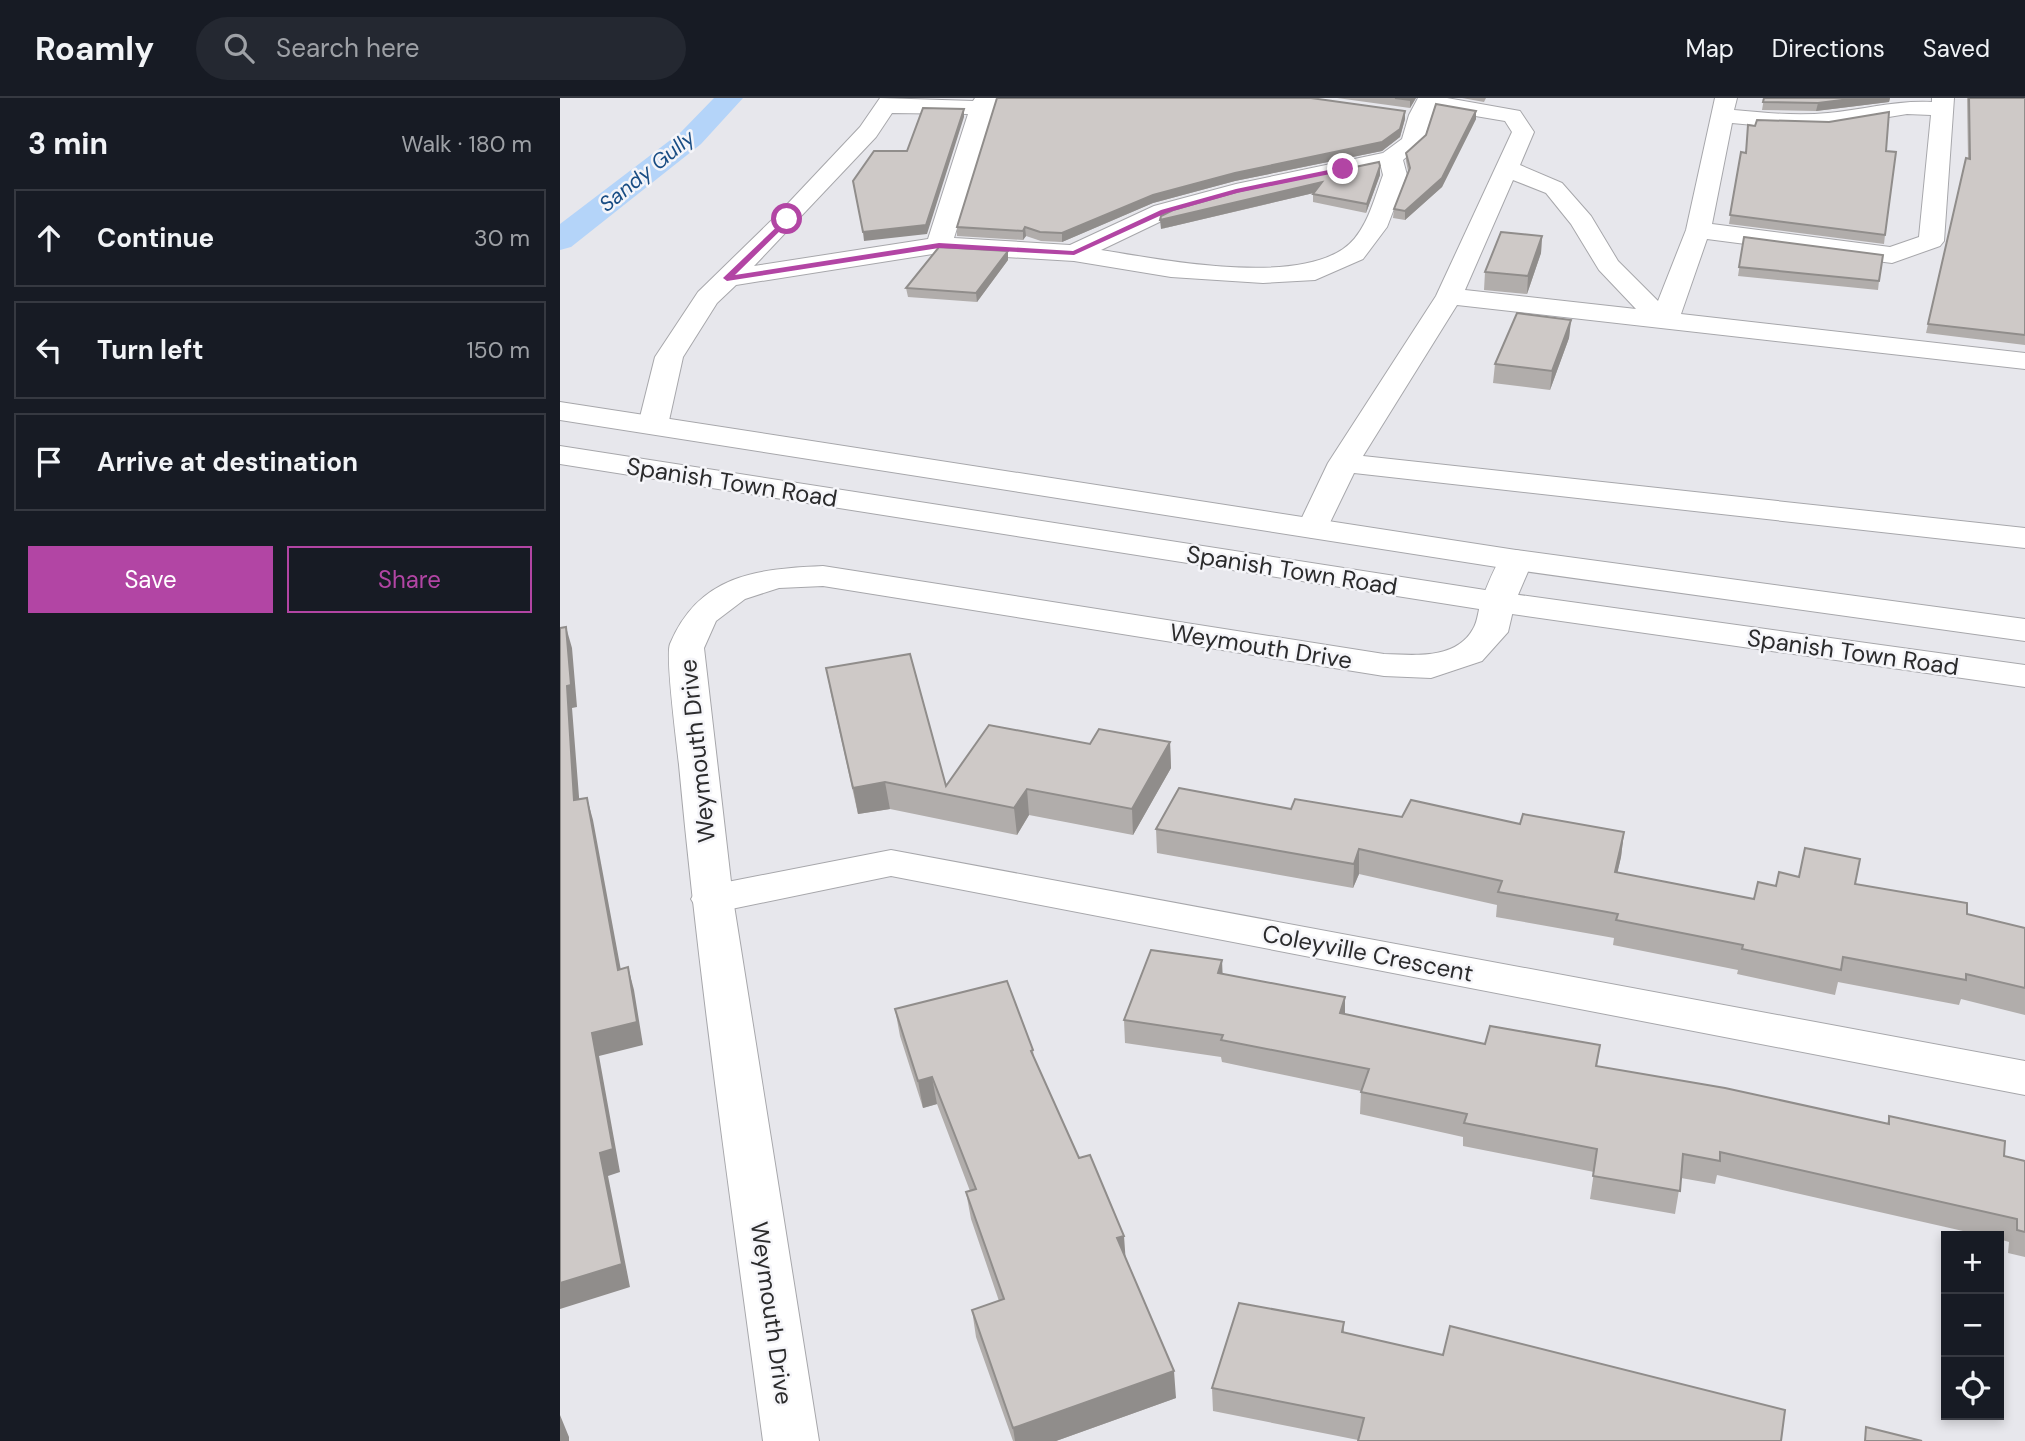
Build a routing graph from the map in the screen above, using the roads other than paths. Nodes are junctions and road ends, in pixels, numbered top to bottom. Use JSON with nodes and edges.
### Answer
{"nodes":[{"id":1,"x":1428,"y":100,"type":"edge"},
{"id":2,"x":887,"y":102,"type":"edge"},
{"id":3,"x":983,"y":103,"type":"edge"},
{"id":4,"x":1942,"y":104,"type":"edge"},
{"id":5,"x":1724,"y":107,"type":"edge"},
{"id":6,"x":1391,"y":158,"type":"junction"},
{"id":7,"x":1506,"y":169,"type":"junction"},
{"id":8,"x":1698,"y":230,"type":"junction"},
{"id":9,"x":939,"y":246,"type":"junction"},
{"id":10,"x":1074,"y":253,"type":"junction"},
{"id":11,"x":727,"y":278,"type":"junction"},
{"id":12,"x":1448,"y":296,"type":"junction"},
{"id":13,"x":1664,"y":322,"type":"junction"},
{"id":14,"x":2025,"y":361,"type":"edge"},
{"id":15,"x":560,"y":411,"type":"edge"},
{"id":16,"x":653,"y":425,"type":"junction"},
{"id":17,"x":568,"y":456,"type":"edge"},
{"id":18,"x":1343,"y":463,"type":"junction"},
{"id":19,"x":1313,"y":528,"type":"junction"},
{"id":20,"x":2025,"y":538,"type":"edge"},
{"id":21,"x":1516,"y":560,"type":"junction"},
{"id":22,"x":1498,"y":602,"type":"junction"},
{"id":23,"x":2025,"y":630,"type":"edge"},
{"id":24,"x":2025,"y":676,"type":"edge"},
{"id":25,"x":712,"y":899,"type":"junction"},
{"id":26,"x":2025,"y":1078,"type":"edge"},
{"id":27,"x":791,"y":1441,"type":"edge"}],
"edges":[{"from":1,"to":6,"type":"main road"},
{"from":1,"to":7,"type":"main road"},
{"from":2,"to":3,"type":"main road"},
{"from":2,"to":11,"type":"main road"},
{"from":3,"to":9,"type":"main road"},
{"from":4,"to":5,"type":"main road"},
{"from":4,"to":8,"type":"main road"},
{"from":5,"to":8,"type":"main road"},
{"from":6,"to":10,"type":"main road"},
{"from":6,"to":10,"type":"main road"},
{"from":7,"to":12,"type":"main road"},
{"from":7,"to":13,"type":"main road"},
{"from":8,"to":13,"type":"main road"},
{"from":9,"to":10,"type":"main road"},
{"from":9,"to":11,"type":"main road"},
{"from":11,"to":16,"type":"main road"},
{"from":12,"to":13,"type":"main road"},
{"from":12,"to":18,"type":"main road"},
{"from":13,"to":14,"type":"main road"},
{"from":15,"to":16,"type":"main road","name":"Spanish Town Road"},
{"from":16,"to":19,"type":"main road","name":"Spanish Town Road"},
{"from":17,"to":22,"type":"main road","name":"Spanish Town Road"},
{"from":18,"to":19,"type":"main road"},
{"from":18,"to":20,"type":"main road"},
{"from":19,"to":21,"type":"main road","name":"Spanish Town Road"},
{"from":21,"to":22,"type":"main road","name":"Weymouth Drive"},
{"from":21,"to":23,"type":"main road","name":"Spanish Town Road"},
{"from":22,"to":24,"type":"main road","name":"Spanish Town Road"},
{"from":22,"to":25,"type":"main road","name":"Weymouth Drive"},
{"from":25,"to":26,"type":"main road","name":"Coleyville Crescent"},
{"from":25,"to":27,"type":"main road","name":"Weymouth Drive"}]}
